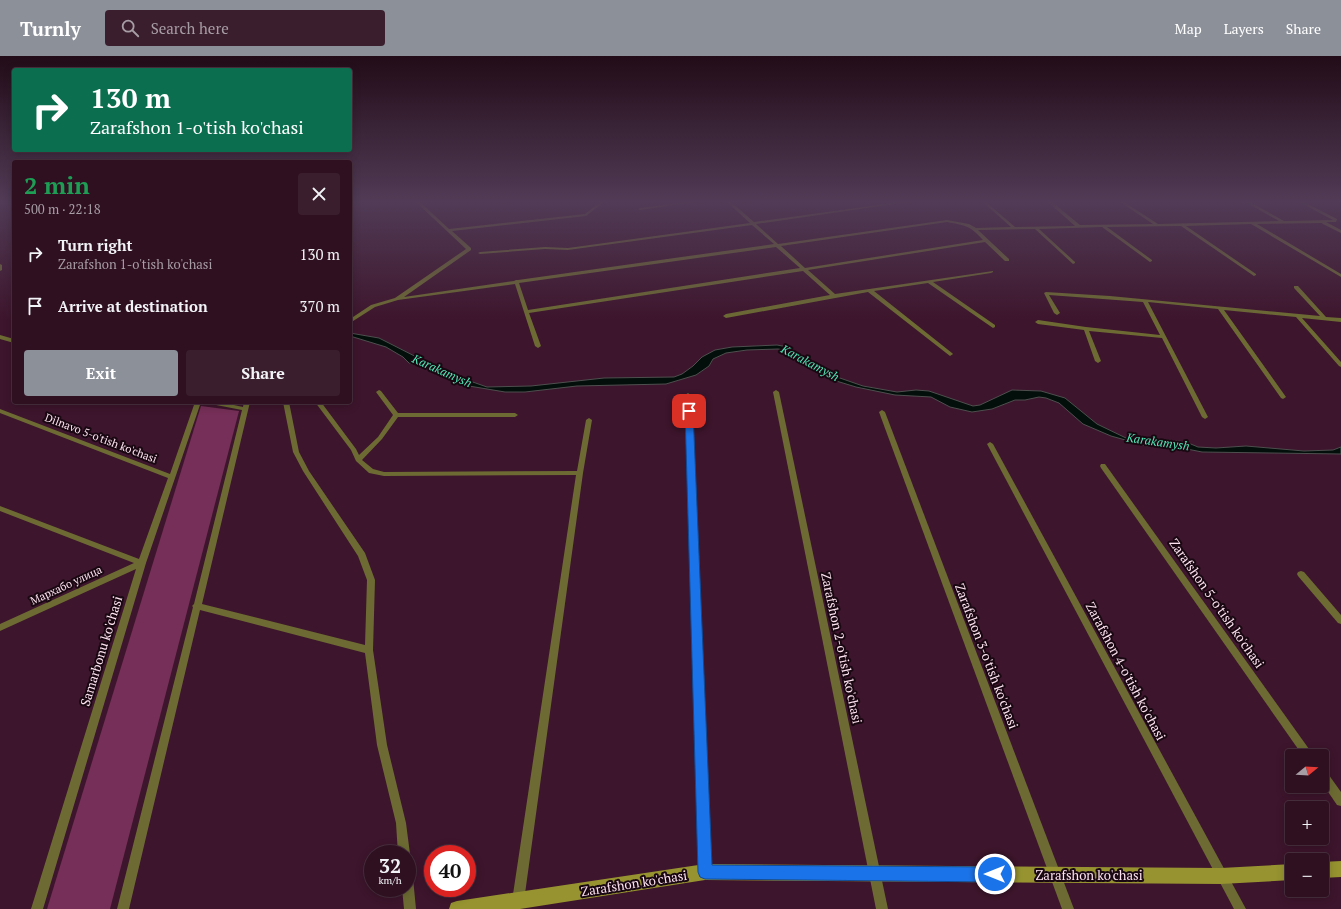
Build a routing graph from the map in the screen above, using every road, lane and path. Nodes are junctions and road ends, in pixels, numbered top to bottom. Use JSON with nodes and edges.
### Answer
{"nodes":[{"id":1,"x":461,"y":242,"type":"edge"},
{"id":2,"x":619,"y":242,"type":"edge"},
{"id":3,"x":773,"y":242,"type":"edge"},
{"id":4,"x":799,"y":242,"type":"edge"},
{"id":5,"x":981,"y":242,"type":"edge"},
{"id":6,"x":987,"y":242,"type":"edge"},
{"id":7,"x":1051,"y":242,"type":"edge"},
{"id":8,"x":1124,"y":242,"type":"edge"},
{"id":9,"x":1206,"y":242,"type":"edge"},
{"id":10,"x":1282,"y":242,"type":"edge"},
{"id":11,"x":776,"y":245,"type":"junction"},
{"id":12,"x":480,"y":253,"type":"dead end"},
{"id":13,"x":1007,"y":260,"type":"dead end"},
{"id":14,"x":1150,"y":261,"type":"dead end"},
{"id":15,"x":1073,"y":263,"type":"dead end"},
{"id":16,"x":0,"y":265,"type":"edge"},
{"id":17,"x":803,"y":269,"type":"junction"},
{"id":18,"x":0,"y":270,"type":"edge"},
{"id":19,"x":991,"y":272,"type":"dead end"},
{"id":20,"x":1254,"y":275,"type":"dead end"},
{"id":21,"x":1341,"y":276,"type":"edge"},
{"id":22,"x":516,"y":282,"type":"junction"},
{"id":23,"x":930,"y":282,"type":"junction"},
{"id":24,"x":1296,"y":287,"type":"dead end"},
{"id":25,"x":870,"y":291,"type":"junction"},
{"id":26,"x":834,"y":296,"type":"junction"},
{"id":27,"x":397,"y":299,"type":"junction"},
{"id":28,"x":1145,"y":301,"type":"junction"},
{"id":29,"x":1220,"y":308,"type":"junction"},
{"id":30,"x":527,"y":312,"type":"junction"},
{"id":31,"x":1058,"y":313,"type":"dead end"},
{"id":32,"x":726,"y":316,"type":"dead end"},
{"id":33,"x":1298,"y":316,"type":"junction"},
{"id":34,"x":1324,"y":318,"type":"junction"},
{"id":35,"x":352,"y":320,"type":"edge"},
{"id":36,"x":1341,"y":320,"type":"edge"},
{"id":37,"x":1038,"y":322,"type":"dead end"},
{"id":38,"x":993,"y":326,"type":"dead end"},
{"id":39,"x":1086,"y":329,"type":"junction"},
{"id":40,"x":0,"y":337,"type":"edge"},
{"id":41,"x":1164,"y":337,"type":"junction"},
{"id":42,"x":12,"y":340,"type":"edge"},
{"id":43,"x":538,"y":346,"type":"dead end"},
{"id":44,"x":950,"y":354,"type":"dead end"},
{"id":45,"x":1098,"y":360,"type":"dead end"},
{"id":46,"x":1341,"y":365,"type":"edge"},
{"id":47,"x":379,"y":392,"type":"dead end"},
{"id":48,"x":776,"y":392,"type":"dead end"},
{"id":49,"x":688,"y":395,"type":"dead end"},
{"id":50,"x":1284,"y":397,"type":"dead end"},
{"id":51,"x":197,"y":404,"type":"edge"},
{"id":52,"x":235,"y":404,"type":"edge"},
{"id":53,"x":286,"y":404,"type":"edge"},
{"id":54,"x":320,"y":404,"type":"edge"},
{"id":55,"x":246,"y":405,"type":"edge"},
{"id":56,"x":0,"y":411,"type":"edge"},
{"id":57,"x":882,"y":412,"type":"dead end"},
{"id":58,"x":396,"y":414,"type":"junction"},
{"id":59,"x":515,"y":415,"type":"dead end"},
{"id":60,"x":1205,"y":417,"type":"dead end"},
{"id":61,"x":589,"y":420,"type":"dead end"},
{"id":62,"x":990,"y":444,"type":"dead end"},
{"id":63,"x":358,"y":460,"type":"junction"},
{"id":64,"x":1103,"y":466,"type":"dead end"},
{"id":65,"x":580,"y":473,"type":"junction"},
{"id":66,"x":172,"y":477,"type":"junction"},
{"id":67,"x":0,"y":508,"type":"edge"},
{"id":68,"x":142,"y":563,"type":"junction"},
{"id":69,"x":1300,"y":574,"type":"dead end"},
{"id":70,"x":196,"y":606,"type":"junction"},
{"id":71,"x":1341,"y":621,"type":"edge"},
{"id":72,"x":0,"y":628,"type":"edge"},
{"id":73,"x":368,"y":650,"type":"junction"},
{"id":74,"x":1304,"y":749,"type":"edge"},
{"id":75,"x":1329,"y":784,"type":"edge"},
{"id":76,"x":1341,"y":801,"type":"edge"},
{"id":77,"x":403,"y":845,"type":"edge"},
{"id":78,"x":1341,"y":869,"type":"edge"},
{"id":79,"x":1329,"y":870,"type":"edge"},
{"id":80,"x":705,"y":872,"type":"junction"},
{"id":81,"x":1285,"y":872,"type":"edge"},
{"id":82,"x":875,"y":874,"type":"junction"},
{"id":83,"x":1055,"y":875,"type":"junction"},
{"id":84,"x":1221,"y":876,"type":"junction"},
{"id":85,"x":409,"y":897,"type":"edge"},
{"id":86,"x":518,"y":901,"type":"junction"},
{"id":87,"x":488,"y":907,"type":"edge"},
{"id":88,"x":37,"y":909,"type":"edge"},
{"id":89,"x":123,"y":909,"type":"edge"},
{"id":90,"x":410,"y":909,"type":"edge"},
{"id":91,"x":457,"y":909,"type":"edge"},
{"id":92,"x":882,"y":909,"type":"edge"},
{"id":93,"x":1068,"y":909,"type":"edge"},
{"id":94,"x":1240,"y":909,"type":"edge"}],
"edges":[{"from":1,"to":27,"type":"street"},
{"from":2,"to":12,"type":"street"},
{"from":3,"to":11,"type":"street"},
{"from":4,"to":11,"type":"street"},
{"from":5,"to":17,"type":"street"},
{"from":6,"to":13,"type":"street"},
{"from":7,"to":15,"type":"street"},
{"from":8,"to":14,"type":"street"},
{"from":9,"to":20,"type":"street"},
{"from":10,"to":21,"type":"street"},
{"from":11,"to":17,"type":"street"},
{"from":11,"to":22,"type":"street"},
{"from":16,"to":18,"type":"street"},
{"from":17,"to":26,"type":"street"},
{"from":17,"to":30,"type":"street"},
{"from":19,"to":23,"type":"street"},
{"from":22,"to":27,"type":"street"},
{"from":22,"to":30,"type":"street"},
{"from":23,"to":25,"type":"street"},
{"from":23,"to":38,"type":"street"},
{"from":24,"to":34,"type":"street"},
{"from":25,"to":26,"type":"street"},
{"from":25,"to":44,"type":"street"},
{"from":26,"to":32,"type":"street"},
{"from":27,"to":35,"type":"street"},
{"from":28,"to":29,"type":"street"},
{"from":28,"to":31,"type":"street"},
{"from":28,"to":41,"type":"street"},
{"from":29,"to":33,"type":"street"},
{"from":29,"to":50,"type":"street"},
{"from":30,"to":43,"type":"street"},
{"from":33,"to":34,"type":"street"},
{"from":33,"to":46,"type":"street"},
{"from":34,"to":36,"type":"street"},
{"from":37,"to":39,"type":"street"},
{"from":39,"to":41,"type":"street"},
{"from":39,"to":45,"type":"street"},
{"from":40,"to":42,"type":"street"},
{"from":41,"to":60,"type":"street"},
{"from":47,"to":58,"type":"street"},
{"from":48,"to":82,"type":"street","name":"Zarafshon 2-o'tish ko'chasi"},
{"from":49,"to":80,"type":"street"},
{"from":51,"to":66,"type":"street","name":"Samarbonu ko'chasi"},
{"from":52,"to":55,"type":"street"},
{"from":53,"to":73,"type":"street"},
{"from":54,"to":63,"type":"street"},
{"from":55,"to":70,"type":"street"},
{"from":56,"to":66,"type":"street","name":"Dilnavo 5-o'tish ko'chasi"},
{"from":57,"to":83,"type":"street","name":"Zarafshon 3-o'tish ko'chasi"},
{"from":58,"to":59,"type":"street"},
{"from":58,"to":63,"type":"street"},
{"from":61,"to":65,"type":"street"},
{"from":62,"to":84,"type":"street","name":"Zarafshon 4-o'tish ko'chasi"},
{"from":63,"to":65,"type":"street"},
{"from":64,"to":74,"type":"street","name":"Zarafshon 5-o'tish ko'chasi"},
{"from":65,"to":86,"type":"street"},
{"from":66,"to":68,"type":"street","name":"Samarbonu ko'chasi"},
{"from":67,"to":68,"type":"street"},
{"from":68,"to":72,"type":"street","name":"Мархабо улица"},
{"from":68,"to":88,"type":"street","name":"Samarbonu ko'chasi"},
{"from":69,"to":71,"type":"street"},
{"from":70,"to":73,"type":"street"},
{"from":70,"to":89,"type":"street"},
{"from":73,"to":77,"type":"street"},
{"from":75,"to":76,"type":"street"},
{"from":78,"to":79,"type":"street"},
{"from":80,"to":82,"type":"street","name":"Zarafshon ko'chasi"},
{"from":80,"to":86,"type":"street","name":"Zarafshon ko'chasi"},
{"from":81,"to":84,"type":"street","name":"Zarafshon ko'chasi"},
{"from":82,"to":83,"type":"street","name":"Zarafshon ko'chasi"},
{"from":82,"to":92,"type":"street","name":"Zarafshon 2-o'tish ko'chasi"},
{"from":83,"to":84,"type":"street","name":"Zarafshon ko'chasi"},
{"from":83,"to":93,"type":"street","name":"Zarafshon 3-o'tish ko'chasi"},
{"from":84,"to":94,"type":"street","name":"Zarafshon 4-o'tish ko'chasi"},
{"from":85,"to":90,"type":"street"},
{"from":86,"to":87,"type":"street","name":"Zarafshon ko'chasi"},
{"from":87,"to":91,"type":"street","name":"Zarafshon ko'chasi"}]}
